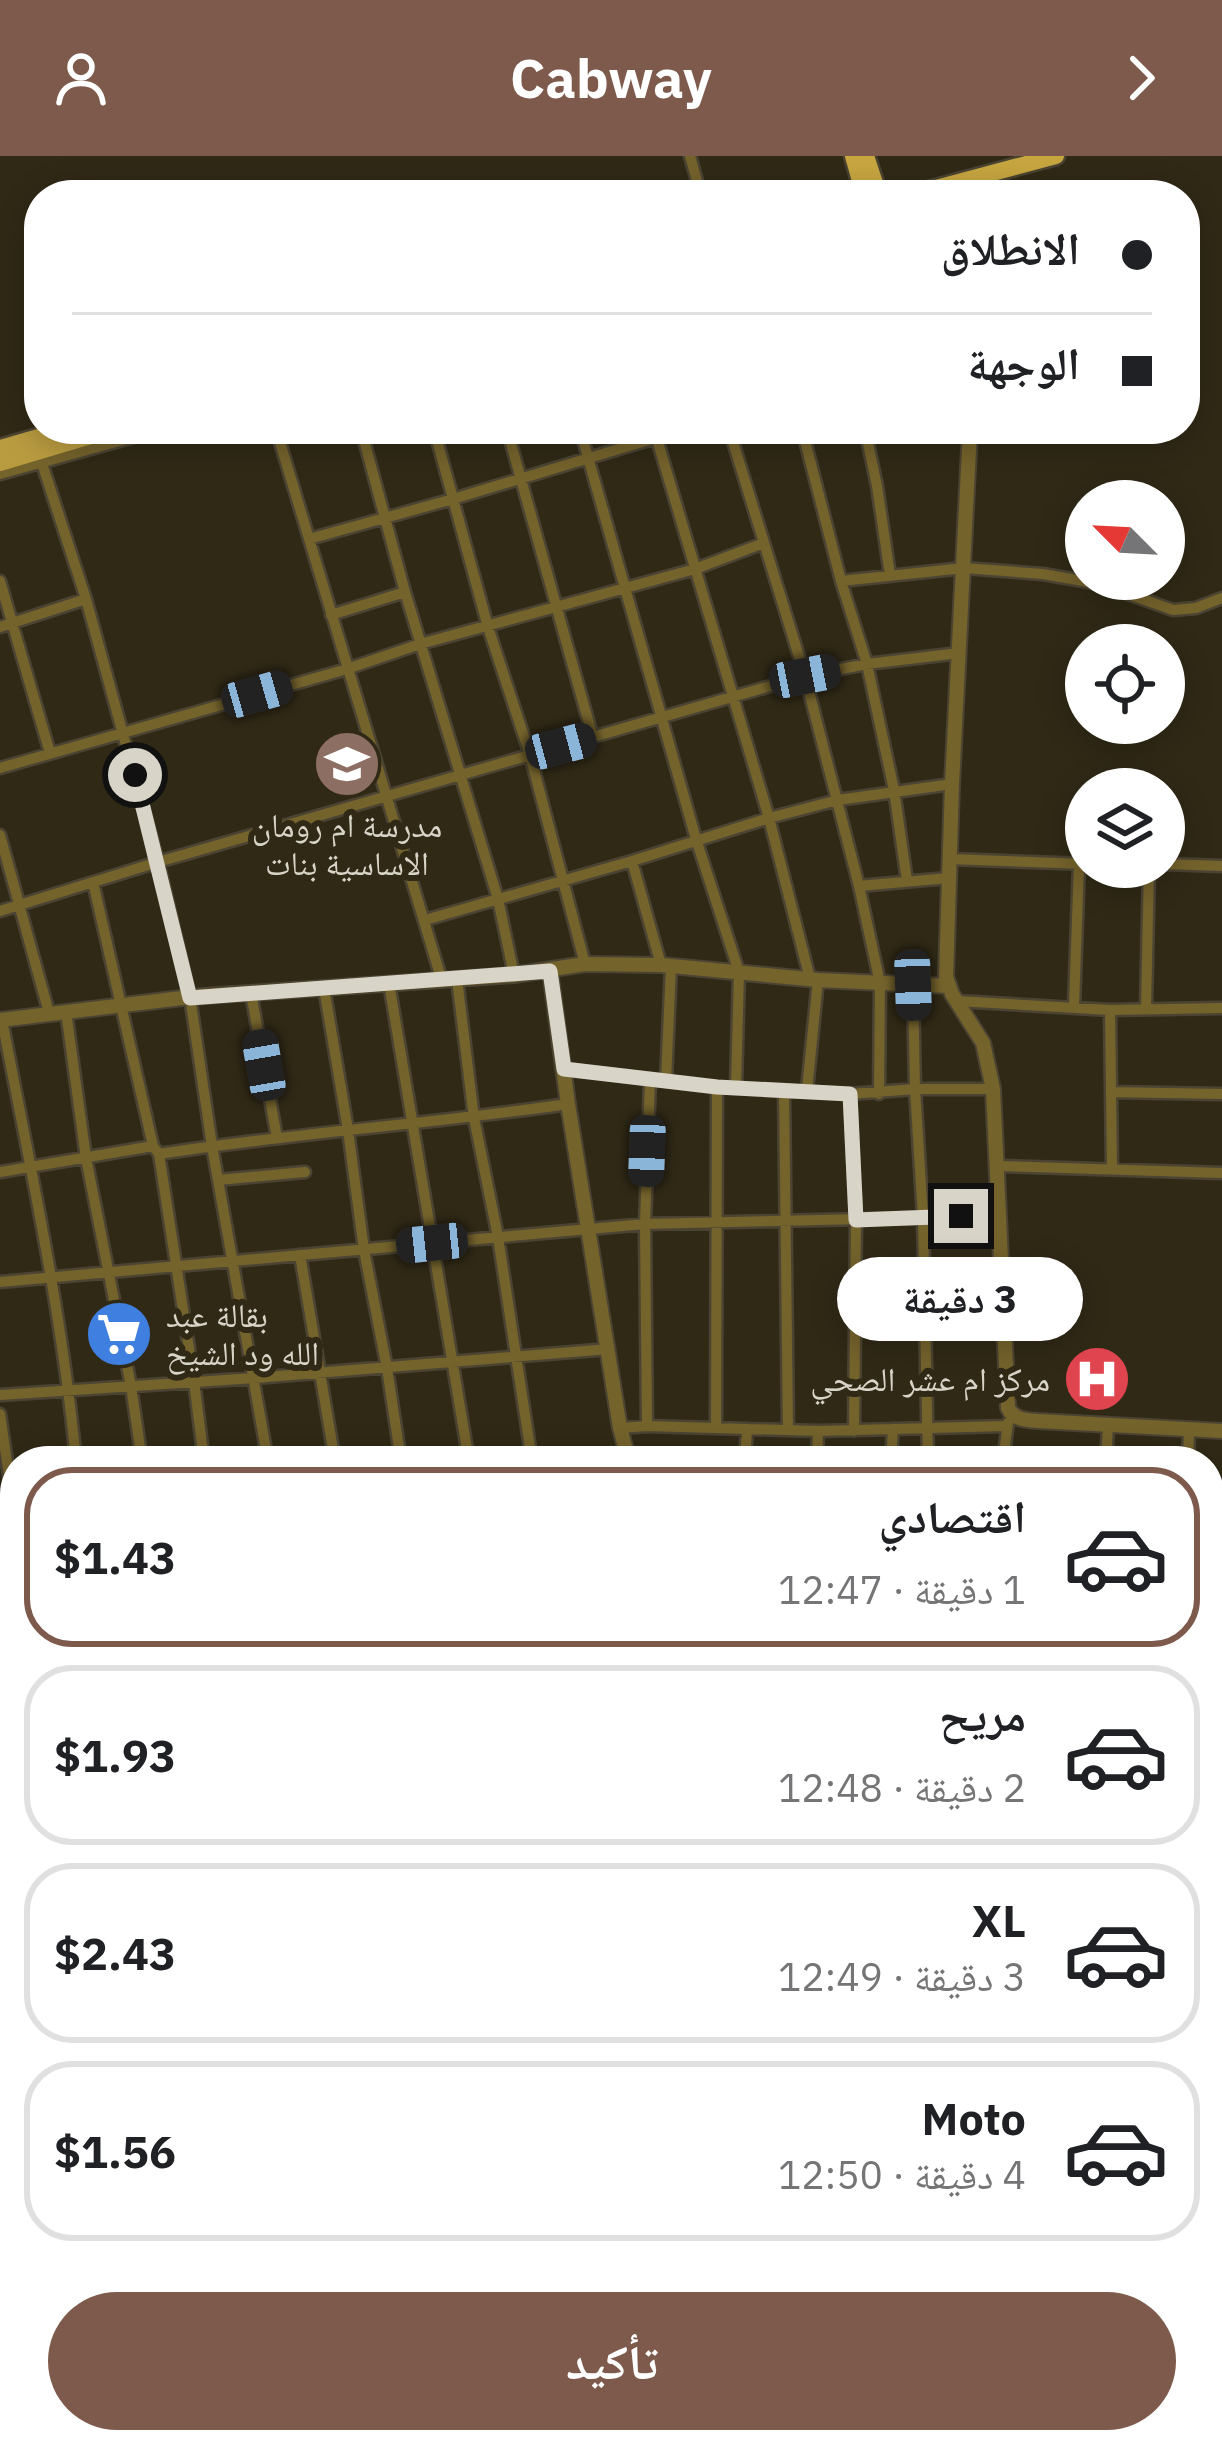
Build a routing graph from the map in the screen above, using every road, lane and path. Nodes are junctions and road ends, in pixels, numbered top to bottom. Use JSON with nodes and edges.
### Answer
{"nodes":[{"id":1,"x":1056,"y":156,"type":"edge"},
{"id":2,"x":996,"y":180,"type":"edge"},
{"id":3,"x":74,"y":444,"type":"edge"},
{"id":4,"x":97,"y":444,"type":"edge"},
{"id":5,"x":280,"y":444,"type":"edge"},
{"id":6,"x":365,"y":444,"type":"edge"},
{"id":7,"x":438,"y":444,"type":"edge"},
{"id":8,"x":511,"y":444,"type":"edge"},
{"id":9,"x":584,"y":444,"type":"edge"},
{"id":10,"x":627,"y":444,"type":"edge"},
{"id":11,"x":658,"y":444,"type":"edge"},
{"id":12,"x":734,"y":444,"type":"edge"},
{"id":13,"x":806,"y":444,"type":"edge"},
{"id":14,"x":869,"y":444,"type":"edge"},
{"id":15,"x":969,"y":444,"type":"edge"},
{"id":16,"x":40,"y":457,"type":"junction"},
{"id":17,"x":588,"y":459,"type":"junction"},
{"id":18,"x":0,"y":463,"type":"edge"},
{"id":19,"x":0,"y":474,"type":"edge"},
{"id":20,"x":520,"y":478,"type":"junction"},
{"id":21,"x":453,"y":500,"type":"junction"},
{"id":22,"x":385,"y":518,"type":"junction"},
{"id":23,"x":309,"y":539,"type":"junction"},
{"id":24,"x":764,"y":543,"type":"junction"},
{"id":25,"x":964,"y":568,"type":"junction"},
{"id":26,"x":695,"y":569,"type":"junction"},
{"id":27,"x":890,"y":575,"type":"junction"},
{"id":28,"x":0,"y":580,"type":"edge"},
{"id":29,"x":842,"y":581,"type":"junction"},
{"id":30,"x":627,"y":589,"type":"junction"},
{"id":31,"x":405,"y":592,"type":"junction"},
{"id":32,"x":86,"y":598,"type":"junction"},
{"id":33,"x":1222,"y":598,"type":"edge"},
{"id":34,"x":558,"y":608,"type":"junction"},
{"id":35,"x":331,"y":615,"type":"junction"},
{"id":36,"x":5,"y":625,"type":"edge"},
{"id":37,"x":488,"y":627,"type":"junction"},
{"id":38,"x":420,"y":644,"type":"junction"},
{"id":39,"x":959,"y":653,"type":"junction"},
{"id":40,"x":867,"y":664,"type":"junction"},
{"id":41,"x":347,"y":669,"type":"junction"},
{"id":42,"x":805,"y":676,"type":"junction"},
{"id":43,"x":732,"y":699,"type":"junction"},
{"id":44,"x":662,"y":719,"type":"junction"},
{"id":45,"x":123,"y":732,"type":"junction"},
{"id":46,"x":593,"y":738,"type":"junction"},
{"id":47,"x":50,"y":753,"type":"junction"},
{"id":48,"x":530,"y":755,"type":"junction"},
{"id":49,"x":0,"y":768,"type":"edge"},
{"id":50,"x":462,"y":777,"type":"junction"},
{"id":51,"x":952,"y":784,"type":"junction"},
{"id":52,"x":894,"y":790,"type":"junction"},
{"id":53,"x":387,"y":797,"type":"junction"},
{"id":54,"x":838,"y":800,"type":"junction"},
{"id":55,"x":769,"y":818,"type":"junction"},
{"id":56,"x":0,"y":835,"type":"edge"},
{"id":57,"x":696,"y":839,"type":"junction"},
{"id":58,"x":949,"y":859,"type":"junction"},
{"id":59,"x":632,"y":861,"type":"junction"},
{"id":60,"x":158,"y":862,"type":"junction"},
{"id":61,"x":1065,"y":863,"type":"edge"},
{"id":62,"x":1185,"y":865,"type":"edge"},
{"id":63,"x":1222,"y":866,"type":"edge"},
{"id":64,"x":948,"y":878,"type":"junction"},
{"id":65,"x":562,"y":880,"type":"junction"},
{"id":66,"x":93,"y":881,"type":"junction"},
{"id":67,"x":907,"y":881,"type":"junction"},
{"id":68,"x":859,"y":886,"type":"junction"},
{"id":69,"x":1081,"y":888,"type":"edge"},
{"id":70,"x":1149,"y":888,"type":"edge"},
{"id":71,"x":498,"y":899,"type":"junction"},
{"id":72,"x":20,"y":905,"type":"junction"},
{"id":73,"x":0,"y":911,"type":"edge"},
{"id":74,"x":425,"y":920,"type":"junction"},
{"id":75,"x":585,"y":964,"type":"junction"},
{"id":76,"x":666,"y":965,"type":"junction"},
{"id":77,"x":550,"y":971,"type":"junction"},
{"id":78,"x":739,"y":972,"type":"junction"},
{"id":79,"x":514,"y":975,"type":"junction"},
{"id":80,"x":814,"y":979,"type":"junction"},
{"id":81,"x":450,"y":980,"type":"junction"},
{"id":82,"x":880,"y":982,"type":"junction"},
{"id":83,"x":389,"y":983,"type":"junction"},
{"id":84,"x":913,"y":985,"type":"junction"},
{"id":85,"x":948,"y":986,"type":"junction"},
{"id":86,"x":324,"y":988,"type":"junction"},
{"id":87,"x":251,"y":993,"type":"junction"},
{"id":88,"x":190,"y":998,"type":"junction"},
{"id":89,"x":956,"y":1001,"type":"junction"},
{"id":90,"x":122,"y":1004,"type":"junction"},
{"id":91,"x":1074,"y":1006,"type":"junction"},
{"id":92,"x":1147,"y":1008,"type":"junction"},
{"id":93,"x":1222,"y":1008,"type":"edge"},
{"id":94,"x":1110,"y":1010,"type":"junction"},
{"id":95,"x":66,"y":1011,"type":"junction"},
{"id":96,"x":49,"y":1013,"type":"junction"},
{"id":97,"x":1,"y":1020,"type":"edge"},
{"id":98,"x":564,"y":1069,"type":"junction"},
{"id":99,"x":650,"y":1078,"type":"junction"},
{"id":100,"x":666,"y":1081,"type":"junction"},
{"id":101,"x":717,"y":1087,"type":"junction"},
{"id":102,"x":736,"y":1088,"type":"junction"},
{"id":103,"x":915,"y":1089,"type":"junction"},
{"id":104,"x":993,"y":1089,"type":"junction"},
{"id":105,"x":784,"y":1090,"type":"junction"},
{"id":106,"x":807,"y":1090,"type":"junction"},
{"id":107,"x":1111,"y":1092,"type":"junction"},
{"id":108,"x":850,"y":1094,"type":"junction"},
{"id":109,"x":879,"y":1094,"type":"junction"},
{"id":110,"x":1222,"y":1094,"type":"edge"},
{"id":111,"x":568,"y":1104,"type":"junction"},
{"id":112,"x":475,"y":1118,"type":"junction"},
{"id":113,"x":411,"y":1124,"type":"junction"},
{"id":114,"x":348,"y":1130,"type":"junction"},
{"id":115,"x":277,"y":1138,"type":"junction"},
{"id":116,"x":212,"y":1146,"type":"junction"},
{"id":117,"x":156,"y":1150,"type":"junction"},
{"id":118,"x":86,"y":1158,"type":"junction"},
{"id":119,"x":999,"y":1166,"type":"junction"},
{"id":120,"x":31,"y":1168,"type":"junction"},
{"id":121,"x":1112,"y":1169,"type":"junction"},
{"id":122,"x":0,"y":1172,"type":"edge"},
{"id":123,"x":305,"y":1172,"type":"dead end"},
{"id":124,"x":1222,"y":1173,"type":"edge"},
{"id":125,"x":218,"y":1180,"type":"junction"},
{"id":126,"x":923,"y":1216,"type":"junction"},
{"id":127,"x":998,"y":1216,"type":"junction"},
{"id":128,"x":856,"y":1220,"type":"junction"},
{"id":129,"x":716,"y":1222,"type":"junction"},
{"id":130,"x":786,"y":1222,"type":"junction"},
{"id":131,"x":645,"y":1224,"type":"junction"},
{"id":132,"x":590,"y":1229,"type":"junction"},
{"id":133,"x":498,"y":1238,"type":"junction"},
{"id":134,"x":432,"y":1243,"type":"junction"},
{"id":135,"x":364,"y":1250,"type":"junction"},
{"id":136,"x":300,"y":1256,"type":"junction"},
{"id":137,"x":232,"y":1259,"type":"junction"},
{"id":138,"x":177,"y":1266,"type":"junction"},
{"id":139,"x":110,"y":1272,"type":"junction"},
{"id":140,"x":51,"y":1277,"type":"junction"},
{"id":141,"x":0,"y":1282,"type":"edge"},
{"id":142,"x":609,"y":1349,"type":"junction"},
{"id":143,"x":517,"y":1356,"type":"junction"},
{"id":144,"x":453,"y":1360,"type":"junction"},
{"id":145,"x":387,"y":1368,"type":"junction"},
{"id":146,"x":320,"y":1372,"type":"junction"},
{"id":147,"x":255,"y":1378,"type":"junction"},
{"id":148,"x":194,"y":1381,"type":"junction"},
{"id":149,"x":131,"y":1386,"type":"junction"},
{"id":150,"x":69,"y":1390,"type":"junction"},
{"id":151,"x":0,"y":1395,"type":"edge"},
{"id":152,"x":0,"y":1414,"type":"edge"},
{"id":153,"x":1009,"y":1421,"type":"junction"},
{"id":154,"x":1108,"y":1425,"type":"junction"},
{"id":155,"x":647,"y":1426,"type":"junction"},
{"id":156,"x":716,"y":1427,"type":"junction"},
{"id":157,"x":929,"y":1427,"type":"junction"},
{"id":158,"x":620,"y":1428,"type":"junction"},
{"id":159,"x":747,"y":1429,"type":"junction"},
{"id":160,"x":893,"y":1429,"type":"junction"},
{"id":161,"x":1189,"y":1429,"type":"junction"},
{"id":162,"x":788,"y":1430,"type":"junction"},
{"id":163,"x":818,"y":1431,"type":"junction"},
{"id":164,"x":854,"y":1431,"type":"junction"},
{"id":165,"x":1222,"y":1431,"type":"edge"},
{"id":166,"x":5,"y":1446,"type":"edge"},
{"id":167,"x":75,"y":1446,"type":"edge"},
{"id":168,"x":140,"y":1446,"type":"edge"},
{"id":169,"x":202,"y":1446,"type":"edge"},
{"id":170,"x":266,"y":1446,"type":"edge"},
{"id":171,"x":332,"y":1446,"type":"edge"},
{"id":172,"x":399,"y":1446,"type":"edge"},
{"id":173,"x":467,"y":1446,"type":"edge"},
{"id":174,"x":530,"y":1446,"type":"edge"},
{"id":175,"x":625,"y":1446,"type":"edge"},
{"id":176,"x":746,"y":1446,"type":"edge"},
{"id":177,"x":818,"y":1446,"type":"edge"},
{"id":178,"x":892,"y":1446,"type":"edge"},
{"id":179,"x":928,"y":1446,"type":"edge"},
{"id":180,"x":1005,"y":1446,"type":"edge"},
{"id":181,"x":1107,"y":1446,"type":"edge"},
{"id":182,"x":1188,"y":1446,"type":"edge"}],
"edges":[{"from":1,"to":2,"type":"highway"},
{"from":3,"to":16,"type":"main road"},
{"from":4,"to":16,"type":"street"},
{"from":5,"to":23,"type":"street"},
{"from":6,"to":22,"type":"street"},
{"from":7,"to":21,"type":"street"},
{"from":8,"to":20,"type":"street"},
{"from":9,"to":17,"type":"street"},
{"from":10,"to":17,"type":"street"},
{"from":11,"to":26,"type":"street"},
{"from":12,"to":24,"type":"street"},
{"from":13,"to":29,"type":"street"},
{"from":14,"to":27,"type":"street"},
{"from":15,"to":25,"type":"street"},
{"from":16,"to":18,"type":"main road"},
{"from":16,"to":19,"type":"street"},
{"from":16,"to":32,"type":"street"},
{"from":17,"to":20,"type":"street"},
{"from":17,"to":30,"type":"street"},
{"from":20,"to":21,"type":"street"},
{"from":20,"to":34,"type":"street"},
{"from":21,"to":22,"type":"street"},
{"from":21,"to":37,"type":"street"},
{"from":22,"to":23,"type":"street"},
{"from":22,"to":31,"type":"street"},
{"from":23,"to":35,"type":"street"},
{"from":24,"to":26,"type":"street"},
{"from":24,"to":42,"type":"street"},
{"from":25,"to":27,"type":"street"},
{"from":25,"to":33,"type":"street"},
{"from":25,"to":39,"type":"street"},
{"from":26,"to":30,"type":"street"},
{"from":26,"to":43,"type":"street"},
{"from":27,"to":29,"type":"street"},
{"from":28,"to":36,"type":"street"},
{"from":29,"to":40,"type":"street"},
{"from":30,"to":34,"type":"street"},
{"from":30,"to":44,"type":"street"},
{"from":31,"to":35,"type":"street"},
{"from":31,"to":38,"type":"street"},
{"from":32,"to":36,"type":"street"},
{"from":32,"to":45,"type":"street"},
{"from":34,"to":37,"type":"street"},
{"from":34,"to":46,"type":"street"},
{"from":35,"to":41,"type":"street"},
{"from":36,"to":47,"type":"street"},
{"from":37,"to":38,"type":"street"},
{"from":37,"to":48,"type":"street"},
{"from":38,"to":41,"type":"street"},
{"from":38,"to":50,"type":"street"},
{"from":39,"to":40,"type":"street"},
{"from":39,"to":51,"type":"street"},
{"from":40,"to":42,"type":"street"},
{"from":40,"to":52,"type":"street"},
{"from":41,"to":45,"type":"street"},
{"from":41,"to":53,"type":"street"},
{"from":42,"to":43,"type":"street"},
{"from":42,"to":54,"type":"street"},
{"from":43,"to":44,"type":"street"},
{"from":43,"to":55,"type":"street"},
{"from":44,"to":46,"type":"street"},
{"from":44,"to":57,"type":"street"},
{"from":45,"to":47,"type":"street"},
{"from":45,"to":60,"type":"street"},
{"from":46,"to":48,"type":"street"},
{"from":47,"to":49,"type":"street"},
{"from":48,"to":50,"type":"street"},
{"from":48,"to":65,"type":"street"},
{"from":50,"to":53,"type":"street"},
{"from":50,"to":71,"type":"street"},
{"from":51,"to":52,"type":"street"},
{"from":51,"to":58,"type":"street"},
{"from":52,"to":54,"type":"street"},
{"from":52,"to":67,"type":"street"},
{"from":53,"to":60,"type":"street"},
{"from":53,"to":74,"type":"street"},
{"from":54,"to":55,"type":"street"},
{"from":54,"to":68,"type":"street"},
{"from":55,"to":57,"type":"street"},
{"from":55,"to":80,"type":"street"},
{"from":56,"to":72,"type":"street"},
{"from":57,"to":59,"type":"street"},
{"from":57,"to":78,"type":"street"},
{"from":58,"to":61,"type":"street"},
{"from":58,"to":64,"type":"street"},
{"from":59,"to":65,"type":"street"},
{"from":59,"to":76,"type":"street"},
{"from":60,"to":66,"type":"street"},
{"from":60,"to":88,"type":"street"},
{"from":62,"to":63,"type":"street"},
{"from":64,"to":67,"type":"street"},
{"from":64,"to":85,"type":"street"},
{"from":65,"to":71,"type":"street"},
{"from":65,"to":75,"type":"street"},
{"from":66,"to":72,"type":"street"},
{"from":66,"to":90,"type":"street"},
{"from":67,"to":68,"type":"street"},
{"from":68,"to":82,"type":"street"},
{"from":69,"to":91,"type":"street"},
{"from":70,"to":92,"type":"street"},
{"from":71,"to":74,"type":"street"},
{"from":71,"to":79,"type":"street"},
{"from":72,"to":73,"type":"street"},
{"from":72,"to":96,"type":"street"},
{"from":74,"to":81,"type":"street"},
{"from":75,"to":76,"type":"street"},
{"from":75,"to":77,"type":"street"},
{"from":76,"to":78,"type":"street"},
{"from":76,"to":100,"type":"street"},
{"from":77,"to":79,"type":"street"},
{"from":77,"to":98,"type":"street"},
{"from":78,"to":80,"type":"street"},
{"from":78,"to":102,"type":"street"},
{"from":79,"to":81,"type":"street"},
{"from":80,"to":82,"type":"street"},
{"from":80,"to":106,"type":"street"},
{"from":81,"to":83,"type":"street"},
{"from":81,"to":112,"type":"street"},
{"from":82,"to":84,"type":"street"},
{"from":82,"to":109,"type":"street"},
{"from":83,"to":86,"type":"street"},
{"from":83,"to":113,"type":"street"},
{"from":84,"to":85,"type":"street"},
{"from":84,"to":103,"type":"street"},
{"from":85,"to":89,"type":"street"},
{"from":86,"to":87,"type":"street"},
{"from":86,"to":114,"type":"street"},
{"from":87,"to":88,"type":"street"},
{"from":87,"to":115,"type":"street"},
{"from":88,"to":90,"type":"street"},
{"from":88,"to":116,"type":"street"},
{"from":89,"to":91,"type":"street"},
{"from":89,"to":104,"type":"street"},
{"from":90,"to":95,"type":"street"},
{"from":90,"to":117,"type":"street"},
{"from":91,"to":94,"type":"street"},
{"from":92,"to":93,"type":"street"},
{"from":92,"to":94,"type":"street"},
{"from":94,"to":107,"type":"street"},
{"from":95,"to":96,"type":"street"},
{"from":95,"to":118,"type":"street"},
{"from":96,"to":97,"type":"street"},
{"from":97,"to":120,"type":"street"},
{"from":98,"to":99,"type":"street"},
{"from":98,"to":111,"type":"street"},
{"from":99,"to":100,"type":"street"},
{"from":99,"to":131,"type":"street"},
{"from":100,"to":101,"type":"street"},
{"from":101,"to":102,"type":"street"},
{"from":101,"to":129,"type":"street"},
{"from":102,"to":105,"type":"street"},
{"from":103,"to":104,"type":"street"},
{"from":103,"to":109,"type":"street"},
{"from":103,"to":126,"type":"street"},
{"from":104,"to":119,"type":"street"},
{"from":105,"to":106,"type":"street"},
{"from":105,"to":130,"type":"street"},
{"from":106,"to":108,"type":"street"},
{"from":107,"to":110,"type":"street"},
{"from":107,"to":121,"type":"street"},
{"from":108,"to":109,"type":"street"},
{"from":108,"to":128,"type":"street"},
{"from":111,"to":112,"type":"street"},
{"from":111,"to":132,"type":"street"},
{"from":112,"to":113,"type":"street"},
{"from":112,"to":133,"type":"street"},
{"from":113,"to":114,"type":"street"},
{"from":113,"to":134,"type":"street"},
{"from":114,"to":115,"type":"street"},
{"from":114,"to":135,"type":"street"},
{"from":115,"to":116,"type":"street"},
{"from":116,"to":117,"type":"street"},
{"from":116,"to":125,"type":"street"},
{"from":117,"to":118,"type":"street"},
{"from":117,"to":138,"type":"street"},
{"from":118,"to":120,"type":"street"},
{"from":118,"to":139,"type":"street"},
{"from":119,"to":121,"type":"street"},
{"from":119,"to":127,"type":"street"},
{"from":120,"to":122,"type":"street"},
{"from":120,"to":140,"type":"street"},
{"from":121,"to":124,"type":"street"},
{"from":123,"to":125,"type":"street"},
{"from":125,"to":137,"type":"street"},
{"from":126,"to":127,"type":"street"},
{"from":126,"to":128,"type":"street"},
{"from":126,"to":157,"type":"street"},
{"from":127,"to":153,"type":"street"},
{"from":128,"to":130,"type":"street"},
{"from":128,"to":164,"type":"street"},
{"from":129,"to":130,"type":"street"},
{"from":129,"to":131,"type":"street"},
{"from":129,"to":156,"type":"street"},
{"from":130,"to":162,"type":"street"},
{"from":131,"to":132,"type":"street"},
{"from":131,"to":155,"type":"street"},
{"from":132,"to":133,"type":"street"},
{"from":132,"to":142,"type":"street"},
{"from":133,"to":134,"type":"street"},
{"from":133,"to":143,"type":"street"},
{"from":134,"to":135,"type":"street"},
{"from":134,"to":144,"type":"street"},
{"from":135,"to":136,"type":"street"},
{"from":135,"to":145,"type":"street"},
{"from":136,"to":137,"type":"street"},
{"from":136,"to":146,"type":"street"},
{"from":137,"to":138,"type":"street"},
{"from":137,"to":147,"type":"street"},
{"from":138,"to":139,"type":"street"},
{"from":138,"to":148,"type":"street"},
{"from":139,"to":140,"type":"street"},
{"from":139,"to":149,"type":"street"},
{"from":140,"to":141,"type":"street"},
{"from":140,"to":150,"type":"street"},
{"from":142,"to":143,"type":"street"},
{"from":142,"to":158,"type":"street"},
{"from":143,"to":144,"type":"street"},
{"from":143,"to":174,"type":"street"},
{"from":144,"to":145,"type":"street"},
{"from":144,"to":173,"type":"street"},
{"from":145,"to":146,"type":"street"},
{"from":145,"to":172,"type":"street"},
{"from":146,"to":147,"type":"street"},
{"from":146,"to":171,"type":"street"},
{"from":147,"to":148,"type":"street"},
{"from":147,"to":170,"type":"street"},
{"from":148,"to":149,"type":"street"},
{"from":148,"to":169,"type":"street"},
{"from":149,"to":150,"type":"street"},
{"from":149,"to":168,"type":"street"},
{"from":150,"to":151,"type":"street"},
{"from":150,"to":167,"type":"street"},
{"from":152,"to":166,"type":"street"},
{"from":153,"to":154,"type":"street"},
{"from":153,"to":157,"type":"street"},
{"from":153,"to":180,"type":"street"},
{"from":154,"to":161,"type":"street"},
{"from":154,"to":181,"type":"street"},
{"from":155,"to":156,"type":"street"},
{"from":155,"to":158,"type":"street"},
{"from":156,"to":159,"type":"street"},
{"from":157,"to":160,"type":"street"},
{"from":157,"to":179,"type":"street"},
{"from":158,"to":175,"type":"street"},
{"from":159,"to":162,"type":"street"},
{"from":159,"to":176,"type":"street"},
{"from":160,"to":164,"type":"street"},
{"from":160,"to":178,"type":"street"},
{"from":161,"to":165,"type":"street"},
{"from":161,"to":182,"type":"street"},
{"from":162,"to":163,"type":"street"},
{"from":163,"to":164,"type":"street"},
{"from":163,"to":177,"type":"street"}]}
